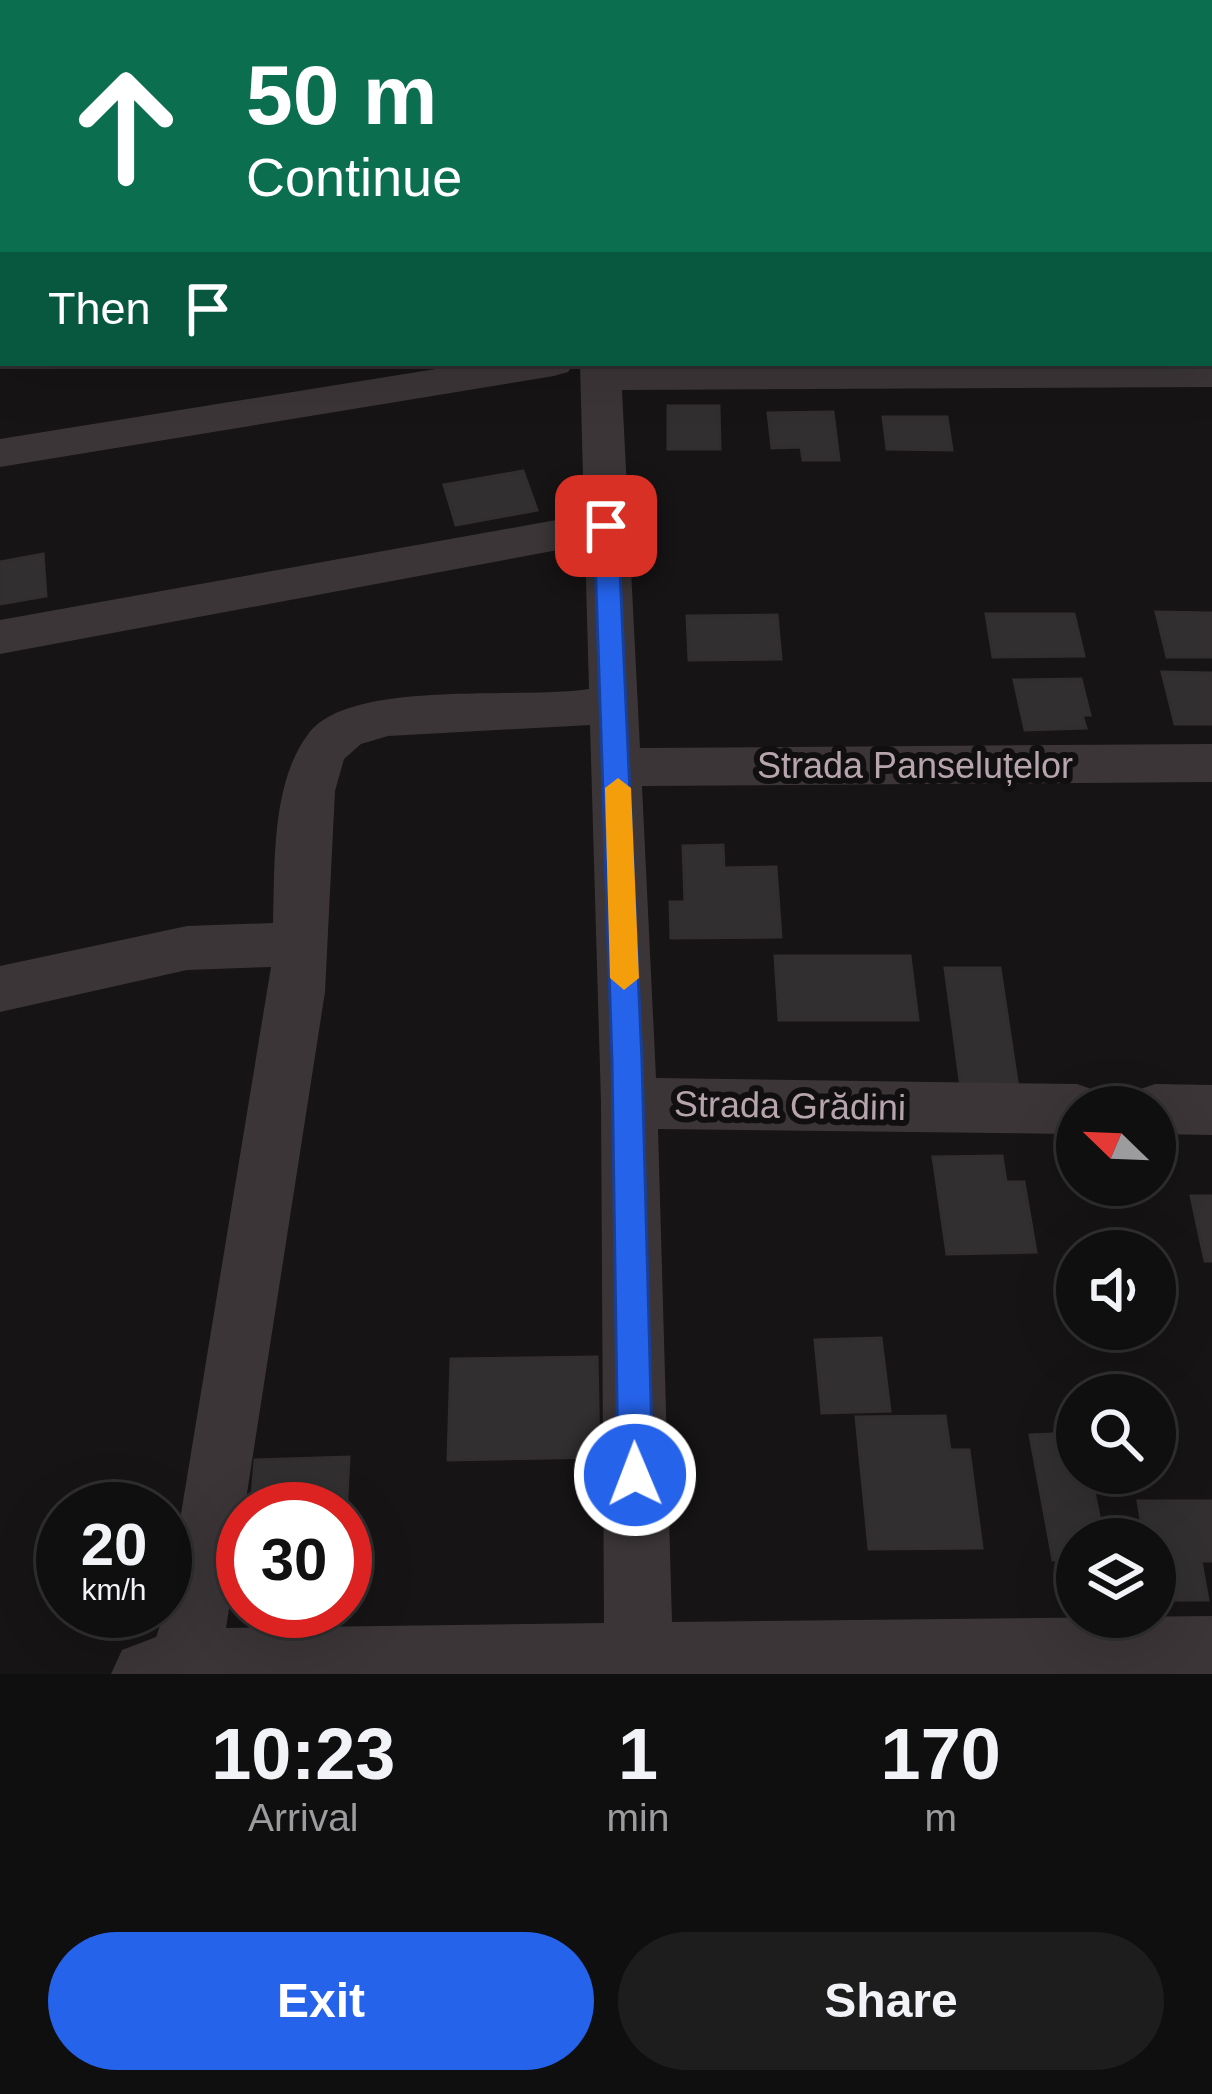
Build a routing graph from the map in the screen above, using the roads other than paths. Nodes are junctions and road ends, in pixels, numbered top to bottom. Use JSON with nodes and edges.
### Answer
{"nodes":[{"id":1,"x":585,"y":368,"type":"edge"},
{"id":2,"x":1212,"y":374,"type":"edge"},
{"id":3,"x":0,"y":453,"type":"edge"},
{"id":4,"x":606,"y":526,"type":"junction"},
{"id":5,"x":0,"y":637,"type":"edge"},
{"id":6,"x":613,"y":702,"type":"junction"},
{"id":7,"x":1212,"y":763,"type":"edge"},
{"id":8,"x":617,"y":767,"type":"junction"},
{"id":9,"x":298,"y":944,"type":"junction"},
{"id":10,"x":0,"y":989,"type":"edge"},
{"id":11,"x":628,"y":1103,"type":"junction"},
{"id":12,"x":1056,"y":1108,"type":"edge"},
{"id":13,"x":1176,"y":1109,"type":"edge"},
{"id":14,"x":1212,"y":1110,"type":"edge"},
{"id":15,"x":1212,"y":1650,"type":"edge"},
{"id":16,"x":639,"y":1662,"type":"junction"},
{"id":17,"x":172,"y":1670,"type":"edge"}],
"edges":[{"from":1,"to":2,"type":"street"},
{"from":1,"to":3,"type":"street"},
{"from":1,"to":4,"type":"street"},
{"from":4,"to":5,"type":"street"},
{"from":4,"to":6,"type":"street"},
{"from":6,"to":8,"type":"street"},
{"from":6,"to":9,"type":"street"},
{"from":7,"to":8,"type":"street","name":"Strada Panseluțelor"},
{"from":8,"to":11,"type":"street"},
{"from":9,"to":10,"type":"street"},
{"from":9,"to":17,"type":"street"},
{"from":11,"to":12,"type":"street","name":"Strada Grădini"},
{"from":11,"to":16,"type":"street","name":"Strada Grădini"},
{"from":13,"to":14,"type":"street"},
{"from":15,"to":16,"type":"street"},
{"from":16,"to":17,"type":"street"}]}
